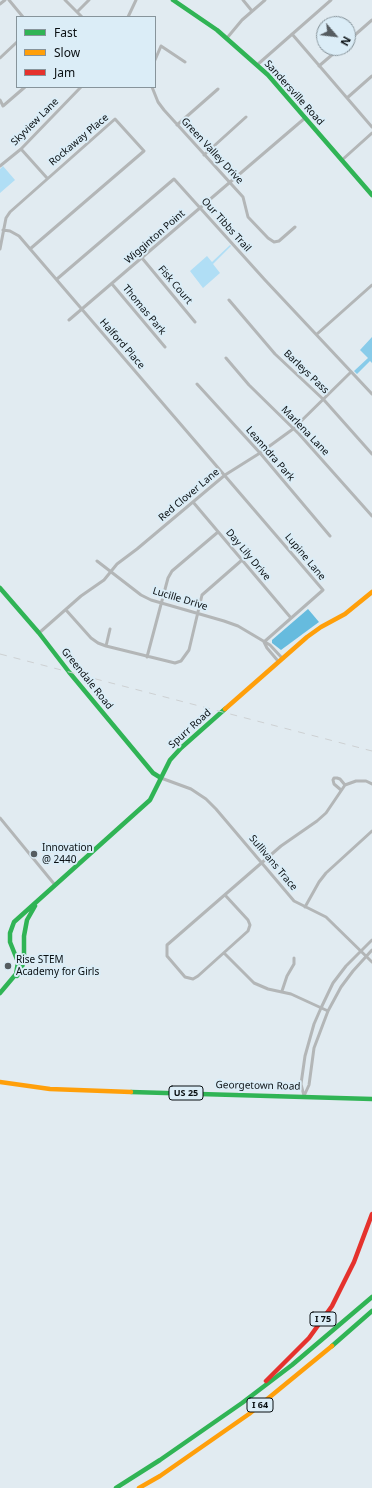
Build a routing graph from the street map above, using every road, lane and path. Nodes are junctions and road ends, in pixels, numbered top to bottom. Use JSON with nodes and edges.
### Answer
{"nodes":[{"id":1,"x":5,"y":0,"type":"edge"},
{"id":2,"x":9,"y":0,"type":"edge"},
{"id":3,"x":65,"y":0,"type":"edge"},
{"id":4,"x":89,"y":0,"type":"edge"},
{"id":5,"x":136,"y":0,"type":"edge"},
{"id":6,"x":173,"y":0,"type":"edge"},
{"id":7,"x":243,"y":0,"type":"edge"},
{"id":8,"x":265,"y":0,"type":"edge"},
{"id":9,"x":332,"y":0,"type":"edge"},
{"id":10,"x":181,"y":2,"type":"edge"},
{"id":11,"x":0,"y":4,"type":"edge"},
{"id":12,"x":252,"y":11,"type":"junction"},
{"id":13,"x":77,"y":12,"type":"junction"},
{"id":14,"x":22,"y":16,"type":"edge"},
{"id":15,"x":81,"y":16,"type":"edge"},
{"id":16,"x":128,"y":16,"type":"edge"},
{"id":17,"x":372,"y":20,"type":"edge"},
{"id":18,"x":292,"y":34,"type":"junction"},
{"id":19,"x":356,"y":34,"type":"edge"},
{"id":20,"x":227,"y":38,"type":"junction"},
{"id":21,"x":16,"y":43,"type":"edge"},
{"id":22,"x":331,"y":56,"type":"edge"},
{"id":23,"x":0,"y":58,"type":"edge"},
{"id":24,"x":156,"y":58,"type":"edge"},
{"id":25,"x":186,"y":62,"type":"dead end"},
{"id":26,"x":257,"y":65,"type":"junction"},
{"id":27,"x":320,"y":66,"type":"junction"},
{"id":28,"x":372,"y":76,"type":"edge"},
{"id":29,"x":24,"y":88,"type":"edge"},
{"id":30,"x":80,"y":88,"type":"edge"},
{"id":31,"x":152,"y":88,"type":"edge"},
{"id":32,"x":218,"y":89,"type":"dead end"},
{"id":33,"x":347,"y":98,"type":"junction"},
{"id":34,"x":0,"y":100,"type":"edge"},
{"id":35,"x":246,"y":117,"type":"dead end"},
{"id":36,"x":306,"y":118,"type":"junction"},
{"id":37,"x":177,"y":125,"type":"junction"},
{"id":38,"x":372,"y":127,"type":"edge"},
{"id":39,"x":372,"y":133,"type":"edge"},
{"id":40,"x":21,"y":148,"type":"junction"},
{"id":41,"x":204,"y":154,"type":"junction"},
{"id":42,"x":342,"y":160,"type":"junction"},
{"id":43,"x":0,"y":166,"type":"edge"},
{"id":44,"x":47,"y":178,"type":"junction"},
{"id":45,"x":230,"y":183,"type":"junction"},
{"id":46,"x":372,"y":195,"type":"edge"},
{"id":47,"x":200,"y":208,"type":"junction"},
{"id":48,"x":295,"y":227,"type":"dead end"},
{"id":49,"x":3,"y":230,"type":"junction"},
{"id":50,"x":0,"y":249,"type":"edge"},
{"id":51,"x":30,"y":249,"type":"junction"},
{"id":52,"x":142,"y":258,"type":"junction"},
{"id":53,"x":57,"y":279,"type":"junction"},
{"id":54,"x":112,"y":284,"type":"junction"},
{"id":55,"x":372,"y":285,"type":"edge"},
{"id":56,"x":229,"y":300,"type":"dead end"},
{"id":57,"x":82,"y":310,"type":"junction"},
{"id":58,"x":69,"y":320,"type":"dead end"},
{"id":59,"x":195,"y":322,"type":"dead end"},
{"id":60,"x":317,"y":334,"type":"junction"},
{"id":61,"x":165,"y":347,"type":"dead end"},
{"id":62,"x":226,"y":358,"type":"dead end"},
{"id":63,"x":351,"y":372,"type":"junction"},
{"id":64,"x":197,"y":384,"type":"dead end"},
{"id":65,"x":372,"y":394,"type":"edge"},
{"id":66,"x":324,"y":400,"type":"junction"},
{"id":67,"x":293,"y":429,"type":"junction"},
{"id":68,"x":260,"y":454,"type":"junction"},
{"id":69,"x":372,"y":454,"type":"edge"},
{"id":70,"x":225,"y":475,"type":"junction"},
{"id":71,"x":193,"y":502,"type":"junction"},
{"id":72,"x":372,"y":516,"type":"edge"},
{"id":73,"x":218,"y":532,"type":"junction"},
{"id":74,"x":330,"y":536,"type":"dead end"},
{"id":75,"x":242,"y":560,"type":"junction"},
{"id":76,"x":97,"y":562,"type":"dead end"},
{"id":77,"x":110,"y":572,"type":"junction"},
{"id":78,"x":0,"y":588,"type":"edge"},
{"id":79,"x":372,"y":592,"type":"edge"},
{"id":80,"x":161,"y":603,"type":"junction"},
{"id":81,"x":66,"y":610,"type":"junction"},
{"id":82,"x":198,"y":614,"type":"junction"},
{"id":83,"x":291,"y":618,"type":"junction"},
{"id":84,"x":110,"y":628,"type":"dead end"},
{"id":85,"x":39,"y":633,"type":"junction"},
{"id":86,"x":264,"y":642,"type":"junction"},
{"id":87,"x":106,"y":646,"type":"junction"},
{"id":88,"x":148,"y":657,"type":"junction"},
{"id":89,"x":280,"y":660,"type":"junction"},
{"id":90,"x":161,"y":778,"type":"junction"},
{"id":91,"x":372,"y":784,"type":"edge"},
{"id":92,"x":345,"y":785,"type":"junction"},
{"id":93,"x":341,"y":790,"type":"junction"},
{"id":94,"x":0,"y":818,"type":"edge"},
{"id":95,"x":372,"y":831,"type":"edge"},
{"id":96,"x":261,"y":863,"type":"junction"},
{"id":97,"x":55,"y":884,"type":"junction"},
{"id":98,"x":225,"y":895,"type":"junction"},
{"id":99,"x":40,"y":898,"type":"junction"},
{"id":100,"x":305,"y":907,"type":"junction"},
{"id":101,"x":372,"y":940,"type":"edge"},
{"id":102,"x":372,"y":950,"type":"edge"},
{"id":103,"x":360,"y":951,"type":"junction"},
{"id":104,"x":224,"y":953,"type":"junction"},
{"id":105,"x":366,"y":956,"type":"junction"},
{"id":106,"x":294,"y":958,"type":"dead end"},
{"id":107,"x":372,"y":962,"type":"edge"},
{"id":108,"x":5,"y":988,"type":"junction"},
{"id":109,"x":282,"y":991,"type":"junction"},
{"id":110,"x":0,"y":993,"type":"edge"},
{"id":111,"x":321,"y":1008,"type":"junction"},
{"id":112,"x":328,"y":1011,"type":"junction"},
{"id":113,"x":307,"y":1049,"type":"junction"},
{"id":114,"x":314,"y":1050,"type":"junction"},
{"id":115,"x":0,"y":1082,"type":"edge"},
{"id":116,"x":304,"y":1096,"type":"junction"},
{"id":117,"x":372,"y":1099,"type":"edge"},
{"id":118,"x":372,"y":1214,"type":"edge"},
{"id":119,"x":372,"y":1297,"type":"edge"},
{"id":120,"x":372,"y":1311,"type":"edge"},
{"id":121,"x":242,"y":1403,"type":"junction"},
{"id":122,"x":116,"y":1488,"type":"edge"},
{"id":123,"x":140,"y":1488,"type":"edge"}],
"edges":[{"from":1,"to":11,"type":"street"},
{"from":2,"to":14,"type":"street"},
{"from":3,"to":13,"type":"street"},
{"from":4,"to":13,"type":"street"},
{"from":5,"to":16,"type":"street"},
{"from":6,"to":10,"type":"main road","name":"Sandersville Road"},
{"from":7,"to":12,"type":"street"},
{"from":8,"to":12,"type":"street"},
{"from":9,"to":18,"type":"street"},
{"from":10,"to":20,"type":"main road","name":"Sandersville Road"},
{"from":12,"to":20,"type":"street"},
{"from":13,"to":15,"type":"street"},
{"from":17,"to":19,"type":"street"},
{"from":18,"to":26,"type":"street"},
{"from":18,"to":27,"type":"street"},
{"from":20,"to":26,"type":"main road","name":"Sandersville Road"},
{"from":21,"to":23,"type":"street"},
{"from":22,"to":27,"type":"street"},
{"from":24,"to":25,"type":"street"},
{"from":26,"to":36,"type":"main road","name":"Sandersville Road"},
{"from":27,"to":33,"type":"street"},
{"from":28,"to":33,"type":"street"},
{"from":29,"to":34,"type":"street"},
{"from":30,"to":40,"type":"street","name":"Skyview Lane"},
{"from":31,"to":37,"type":"street","name":"Green Valley Drive"},
{"from":32,"to":37,"type":"street"},
{"from":33,"to":38,"type":"street"},
{"from":35,"to":41,"type":"street"},
{"from":36,"to":42,"type":"main road","name":"Sandersville Road"},
{"from":36,"to":45,"type":"street","name":"Wigginton Point"},
{"from":37,"to":41,"type":"street","name":"Green Valley Drive"},
{"from":39,"to":42,"type":"street"},
{"from":40,"to":43,"type":"street","name":"Skyview Lane"},
{"from":40,"to":44,"type":"street"},
{"from":41,"to":45,"type":"street","name":"Green Valley Drive"},
{"from":42,"to":46,"type":"main road","name":"Sandersville Road"},
{"from":44,"to":49,"type":"street","name":"Rockaway Place"},
{"from":44,"to":51,"type":"street","name":"Rockaway Place"},
{"from":45,"to":47,"type":"street","name":"Wigginton Point"},
{"from":45,"to":48,"type":"street","name":"Green Valley Drive"},
{"from":47,"to":52,"type":"street","name":"Wigginton Point"},
{"from":47,"to":53,"type":"street","name":"Our Tibbs Trail"},
{"from":47,"to":60,"type":"street","name":"Our Tibbs Trail"},
{"from":49,"to":50,"type":"street","name":"Rockaway Place"},
{"from":49,"to":51,"type":"street","name":"Halford Place"},
{"from":51,"to":53,"type":"street","name":"Halford Place"},
{"from":52,"to":54,"type":"street","name":"Wigginton Point"},
{"from":52,"to":59,"type":"street","name":"Fisk Court"},
{"from":53,"to":57,"type":"street","name":"Halford Place"},
{"from":54,"to":57,"type":"street","name":"Wigginton Point"},
{"from":54,"to":61,"type":"street","name":"Thomas Park"},
{"from":55,"to":60,"type":"street"},
{"from":56,"to":66,"type":"street","name":"Barleys Pass"},
{"from":57,"to":58,"type":"street","name":"Wigginton Point"},
{"from":57,"to":70,"type":"street","name":"Halford Place"},
{"from":60,"to":63,"type":"street","name":"Our Tibbs Trail"},
{"from":62,"to":67,"type":"street","name":"Marlena Lane"},
{"from":63,"to":65,"type":"street","name":"Our Tibbs Trail"},
{"from":63,"to":66,"type":"street","name":"Red Clover Lane"},
{"from":64,"to":68,"type":"street","name":"Leanndra Park"},
{"from":66,"to":67,"type":"street","name":"Red Clover Lane"},
{"from":66,"to":69,"type":"street","name":"Barleys Pass"},
{"from":67,"to":68,"type":"street","name":"Red Clover Lane"},
{"from":67,"to":72,"type":"street","name":"Marlena Lane"},
{"from":68,"to":70,"type":"street","name":"Red Clover Lane"},
{"from":68,"to":74,"type":"street","name":"Leanndra Park"},
{"from":70,"to":71,"type":"street","name":"Red Clover Lane"},
{"from":70,"to":83,"type":"street","name":"Lupine Lane"},
{"from":71,"to":73,"type":"street","name":"Day Lily Drive"},
{"from":71,"to":77,"type":"street","name":"Red Clover Lane"},
{"from":73,"to":75,"type":"street","name":"Day Lily Drive"},
{"from":73,"to":80,"type":"street"},
{"from":75,"to":82,"type":"street"},
{"from":75,"to":83,"type":"street","name":"Day Lily Drive"},
{"from":76,"to":77,"type":"street","name":"Lucille Drive"},
{"from":77,"to":80,"type":"street","name":"Lucille Drive"},
{"from":77,"to":81,"type":"street","name":"Red Clover Lane"},
{"from":78,"to":85,"type":"main road","name":"Greendale Road"},
{"from":79,"to":89,"type":"main road","name":"Spurr Road"},
{"from":80,"to":82,"type":"street","name":"Lucille Drive"},
{"from":80,"to":88,"type":"street"},
{"from":81,"to":85,"type":"street","name":"Red Clover Lane"},
{"from":81,"to":87,"type":"street"},
{"from":82,"to":86,"type":"street","name":"Lucille Drive"},
{"from":82,"to":88,"type":"street"},
{"from":83,"to":86,"type":"street","name":"Lupine Lane"},
{"from":84,"to":87,"type":"street"},
{"from":85,"to":90,"type":"main road","name":"Greendale Road"},
{"from":86,"to":89,"type":"street","name":"Lucille Drive"},
{"from":87,"to":88,"type":"street"},
{"from":89,"to":90,"type":"main road","name":"Spurr Road"},
{"from":90,"to":96,"type":"street","name":"Sullivans Trace"},
{"from":90,"to":97,"type":"main road","name":"Spurr Road"},
{"from":91,"to":92,"type":"street"},
{"from":92,"to":93,"type":"street"},
{"from":92,"to":93,"type":"street"},
{"from":93,"to":96,"type":"street"},
{"from":94,"to":97,"type":"street"},
{"from":95,"to":100,"type":"street"},
{"from":96,"to":98,"type":"street"},
{"from":96,"to":100,"type":"street","name":"Sullivans Trace"},
{"from":97,"to":99,"type":"main road","name":"Spurr Road"},
{"from":98,"to":104,"type":"street"},
{"from":98,"to":104,"type":"street"},
{"from":99,"to":108,"type":"main road","name":"Spurr Road"},
{"from":99,"to":108,"type":"main road","name":"Spurr Road"},
{"from":100,"to":103,"type":"street","name":"Sullivans Trace"},
{"from":101,"to":103,"type":"street"},
{"from":102,"to":105,"type":"street"},
{"from":103,"to":105,"type":"street","name":"Sullivans Trace"},
{"from":103,"to":111,"type":"street"},
{"from":104,"to":109,"type":"street"},
{"from":105,"to":107,"type":"street","name":"Sullivans Trace"},
{"from":105,"to":112,"type":"street"},
{"from":106,"to":109,"type":"street"},
{"from":108,"to":110,"type":"main road","name":"Spurr Road"},
{"from":109,"to":111,"type":"street"},
{"from":111,"to":112,"type":"street"},
{"from":111,"to":113,"type":"street"},
{"from":112,"to":114,"type":"street"},
{"from":113,"to":114,"type":"street"},
{"from":113,"to":116,"type":"street"},
{"from":114,"to":116,"type":"street"},
{"from":115,"to":116,"type":"main road","name":"Georgetown Road","number":"US 25"},
{"from":116,"to":117,"type":"main road","name":"Georgetown Road","number":"US 25"},
{"from":118,"to":121,"type":"main road","number":"I 75"},
{"from":119,"to":121,"type":"main road","number":"I 64"},
{"from":120,"to":123,"type":"main road","number":"I 64"},
{"from":121,"to":122,"type":"main road","number":"I 64"}]}
